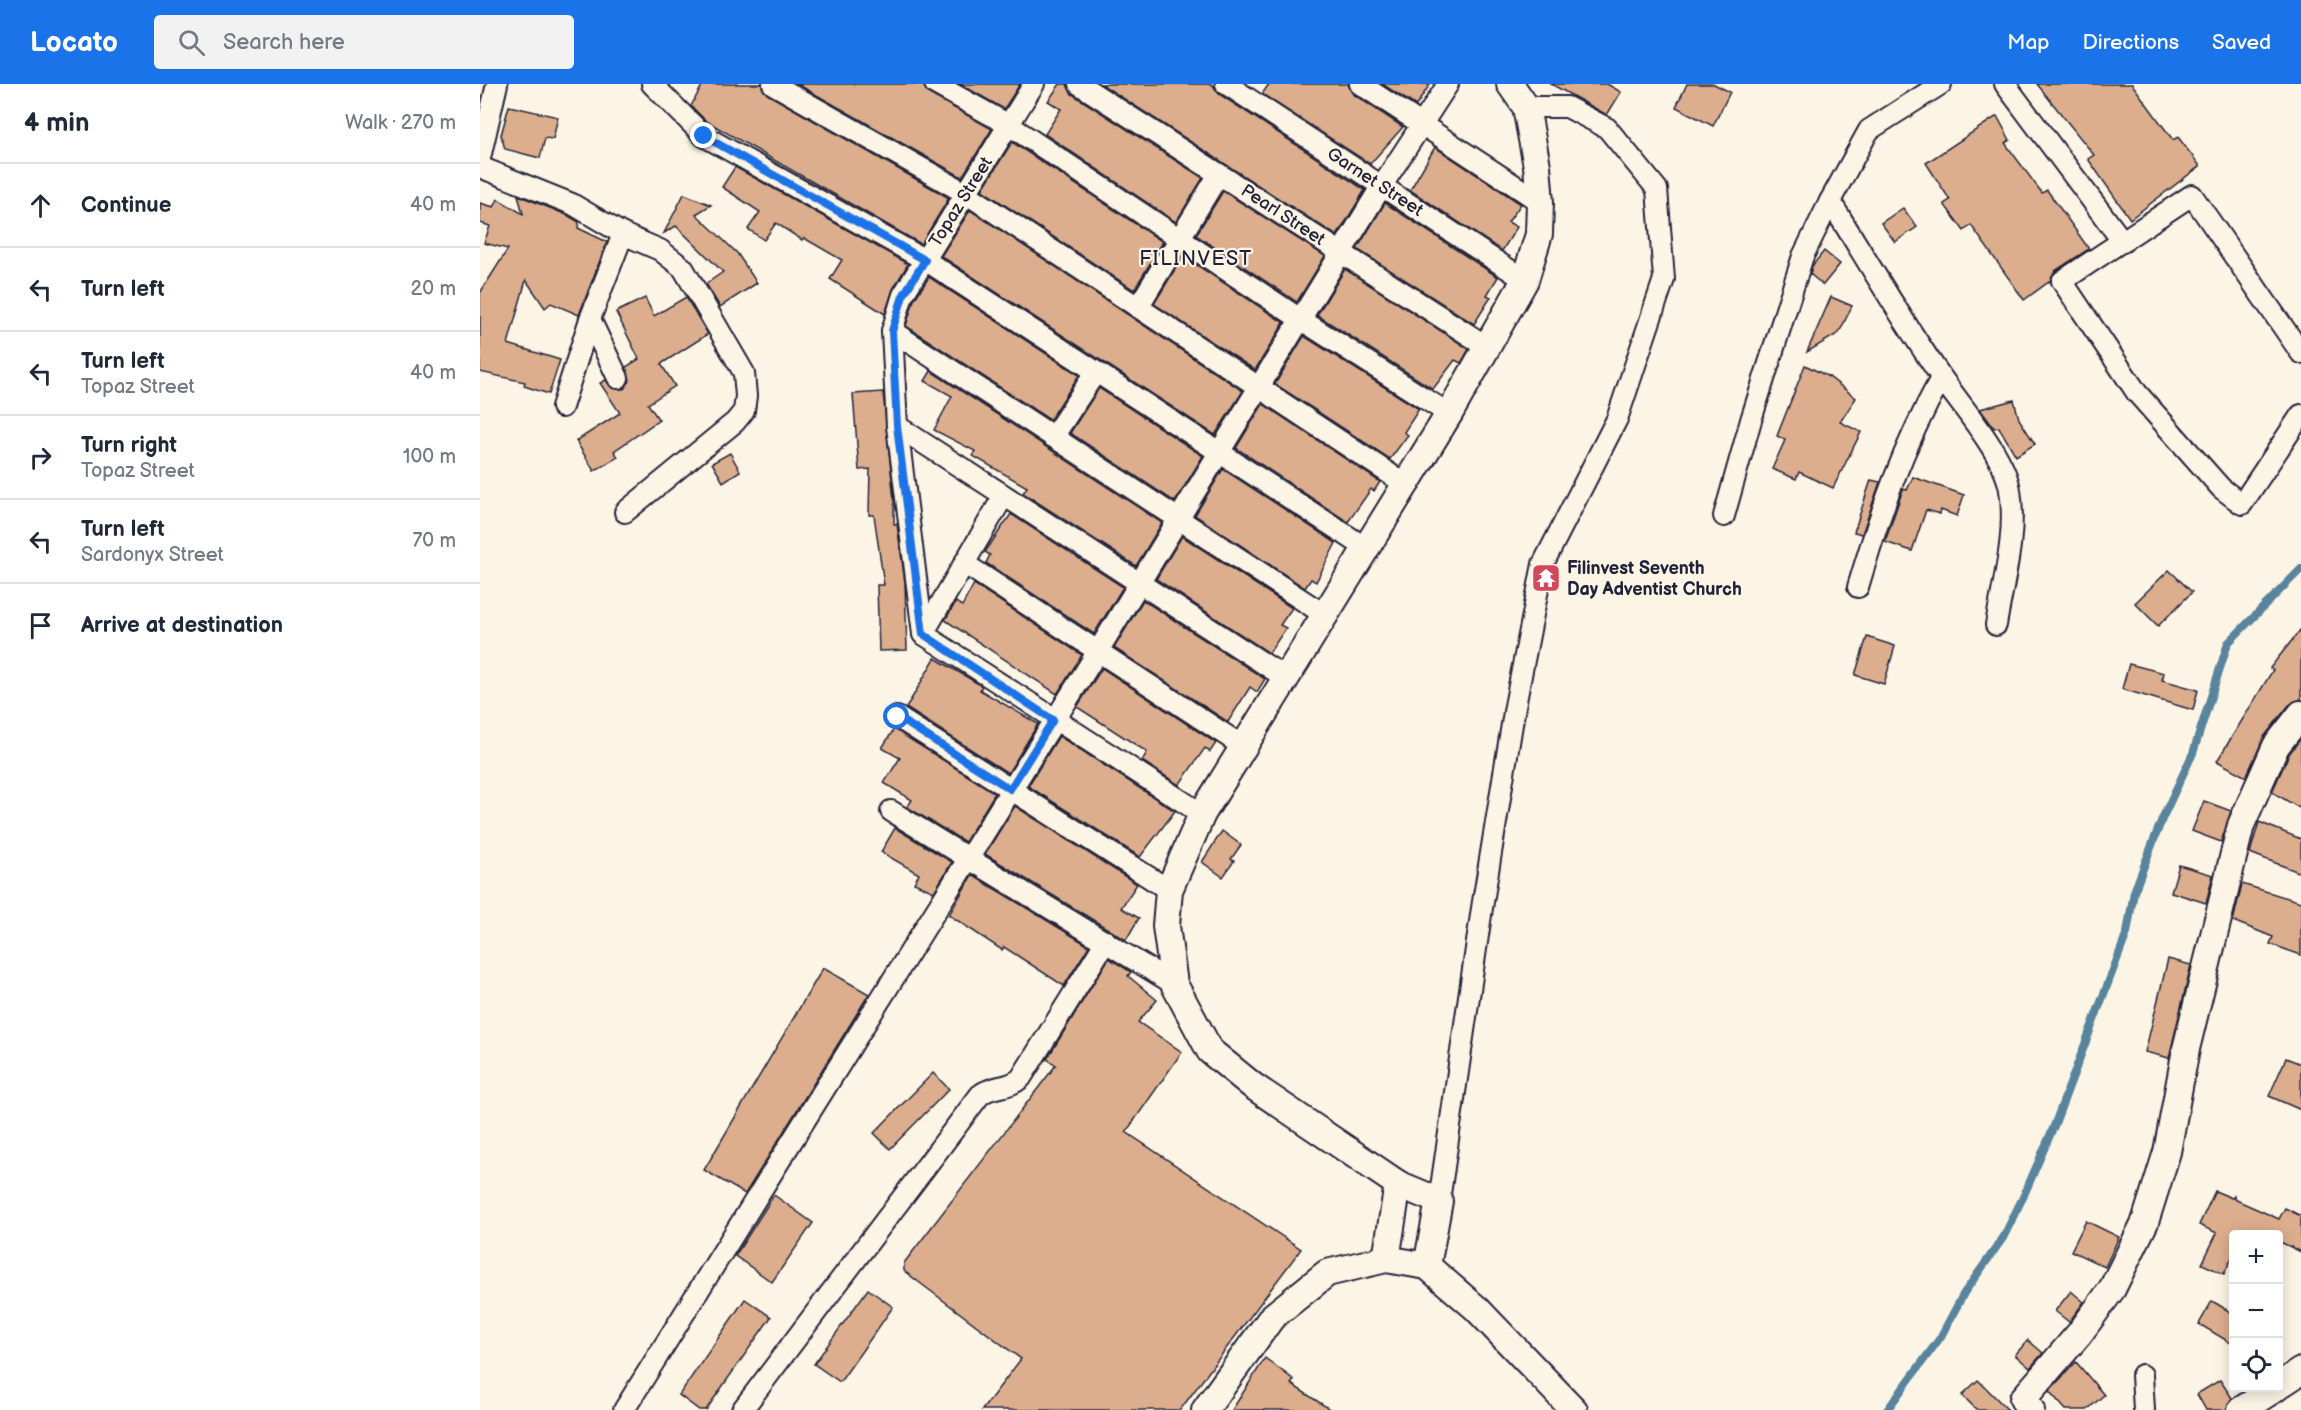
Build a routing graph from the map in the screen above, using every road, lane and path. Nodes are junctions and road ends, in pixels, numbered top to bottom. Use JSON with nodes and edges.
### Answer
{"nodes":[{"id":1,"x":497,"y":84,"type":"edge"},
{"id":2,"x":652,"y":84,"type":"edge"},
{"id":3,"x":773,"y":84,"type":"edge"},
{"id":4,"x":935,"y":84,"type":"edge"},
{"id":5,"x":1034,"y":84,"type":"edge"},
{"id":6,"x":1078,"y":84,"type":"edge"},
{"id":7,"x":1226,"y":84,"type":"edge"},
{"id":8,"x":1360,"y":84,"type":"edge"},
{"id":9,"x":1448,"y":84,"type":"edge"},
{"id":10,"x":1510,"y":84,"type":"edge"},
{"id":11,"x":1941,"y":84,"type":"edge"},
{"id":12,"x":2005,"y":84,"type":"edge"},
{"id":13,"x":1526,"y":107,"type":"junction"},
{"id":14,"x":486,"y":110,"type":"edge"},
{"id":15,"x":1009,"y":125,"type":"junction"},
{"id":16,"x":1422,"y":125,"type":"junction"},
{"id":17,"x":480,"y":158,"type":"edge"},
{"id":18,"x":480,"y":167,"type":"edge"},
{"id":19,"x":1219,"y":174,"type":"junction"},
{"id":20,"x":1381,"y":187,"type":"junction"},
{"id":21,"x":967,"y":194,"type":"junction"},
{"id":22,"x":1830,"y":201,"type":"junction"},
{"id":23,"x":1540,"y":202,"type":"junction"},
{"id":24,"x":623,"y":234,"type":"junction"},
{"id":25,"x":1179,"y":239,"type":"junction"},
{"id":26,"x":2123,"y":242,"type":"junction"},
{"id":27,"x":1341,"y":252,"type":"junction"},
{"id":28,"x":925,"y":260,"type":"junction"},
{"id":29,"x":1525,"y":280,"type":"junction"},
{"id":30,"x":1138,"y":307,"type":"junction"},
{"id":31,"x":590,"y":319,"type":"junction"},
{"id":32,"x":1300,"y":319,"type":"junction"},
{"id":33,"x":892,"y":331,"type":"junction"},
{"id":34,"x":1486,"y":346,"type":"junction"},
{"id":35,"x":2301,"y":353,"type":"edge"},
{"id":36,"x":1095,"y":373,"type":"junction"},
{"id":37,"x":618,"y":378,"type":"dead end"},
{"id":38,"x":1941,"y":378,"type":"junction"},
{"id":39,"x":1258,"y":386,"type":"junction"},
{"id":40,"x":561,"y":407,"type":"dead end"},
{"id":41,"x":1449,"y":414,"type":"junction"},
{"id":42,"x":2301,"y":415,"type":"edge"},
{"id":43,"x":897,"y":426,"type":"junction"},
{"id":44,"x":1053,"y":437,"type":"junction"},
{"id":45,"x":1216,"y":453,"type":"junction"},
{"id":46,"x":1405,"y":484,"type":"junction"},
{"id":47,"x":1003,"y":497,"type":"junction"},
{"id":48,"x":625,"y":512,"type":"dead end"},
{"id":49,"x":1724,"y":516,"type":"dead end"},
{"id":50,"x":1177,"y":518,"type":"junction"},
{"id":51,"x":1366,"y":548,"type":"junction"},
{"id":52,"x":965,"y":564,"type":"junction"},
{"id":53,"x":1139,"y":582,"type":"junction"},
{"id":54,"x":1858,"y":587,"type":"dead end"},
{"id":55,"x":1325,"y":615,"type":"junction"},
{"id":56,"x":1996,"y":625,"type":"dead end"},
{"id":57,"x":923,"y":634,"type":"junction"},
{"id":58,"x":1098,"y":651,"type":"junction"},
{"id":59,"x":1286,"y":678,"type":"junction"},
{"id":60,"x":2301,"y":714,"type":"edge"},
{"id":61,"x":897,"y":717,"type":"dead end"},
{"id":62,"x":1053,"y":720,"type":"junction"},
{"id":63,"x":1244,"y":747,"type":"junction"},
{"id":64,"x":1010,"y":789,"type":"junction"},
{"id":65,"x":891,"y":811,"type":"dead end"},
{"id":66,"x":1202,"y":814,"type":"junction"},
{"id":67,"x":967,"y":858,"type":"junction"},
{"id":68,"x":1169,"y":890,"type":"junction"},
{"id":69,"x":1106,"y":941,"type":"junction"},
{"id":70,"x":1174,"y":984,"type":"junction"},
{"id":71,"x":1398,"y":1184,"type":"junction"},
{"id":72,"x":1438,"y":1201,"type":"junction"},
{"id":73,"x":1386,"y":1258,"type":"junction"},
{"id":74,"x":1427,"y":1266,"type":"junction"},
{"id":75,"x":2301,"y":1371,"type":"edge"},
{"id":76,"x":2142,"y":1375,"type":"dead end"},
{"id":77,"x":2283,"y":1383,"type":"edge"},
{"id":78,"x":2269,"y":1392,"type":"edge"},
{"id":79,"x":624,"y":1410,"type":"edge"},
{"id":80,"x":742,"y":1410,"type":"edge"},
{"id":81,"x":1205,"y":1410,"type":"edge"},
{"id":82,"x":1574,"y":1410,"type":"edge"},
{"id":83,"x":2031,"y":1410,"type":"edge"},
{"id":84,"x":2144,"y":1410,"type":"edge"},
{"id":85,"x":2241,"y":1410,"type":"edge"}],
"edges":[{"from":1,"to":14,"type":"street"},
{"from":2,"to":28,"type":"street"},
{"from":3,"to":21,"type":"street"},
{"from":4,"to":15,"type":"street"},
{"from":5,"to":15,"type":"street","name":"Topaz Street"},
{"from":6,"to":19,"type":"street","name":"Pearl Street"},
{"from":7,"to":20,"type":"street","name":"Garnet Street"},
{"from":8,"to":16,"type":"street"},
{"from":9,"to":16,"type":"street"},
{"from":10,"to":13,"type":"street"},
{"from":11,"to":22,"type":"street"},
{"from":12,"to":26,"type":"street"},
{"from":13,"to":23,"type":"street"},
{"from":13,"to":72,"type":"street"},
{"from":14,"to":17,"type":"street"},
{"from":15,"to":21,"type":"street","name":"Topaz Street"},
{"from":15,"to":25,"type":"street"},
{"from":16,"to":20,"type":"street"},
{"from":16,"to":23,"type":"street"},
{"from":18,"to":24,"type":"street"},
{"from":19,"to":25,"type":"street"},
{"from":19,"to":27,"type":"street","name":"Pearl Street"},
{"from":20,"to":27,"type":"street"},
{"from":20,"to":29,"type":"street","name":"Garnet Street"},
{"from":21,"to":28,"type":"street","name":"Topaz Street"},
{"from":21,"to":30,"type":"street"},
{"from":22,"to":38,"type":"street"},
{"from":22,"to":49,"type":"street"},
{"from":23,"to":29,"type":"street"},
{"from":24,"to":31,"type":"street"},
{"from":24,"to":48,"type":"street"},
{"from":25,"to":30,"type":"street"},
{"from":25,"to":32,"type":"street"},
{"from":26,"to":35,"type":"street"},
{"from":26,"to":42,"type":"street"},
{"from":27,"to":32,"type":"street"},
{"from":27,"to":34,"type":"street","name":"Pearl Street"},
{"from":28,"to":33,"type":"street","name":"Topaz Street"},
{"from":28,"to":36,"type":"street"},
{"from":29,"to":34,"type":"street"},
{"from":30,"to":39,"type":"street"},
{"from":31,"to":37,"type":"street"},
{"from":31,"to":40,"type":"street"},
{"from":32,"to":39,"type":"street"},
{"from":32,"to":41,"type":"street"},
{"from":33,"to":43,"type":"street","name":"Topaz Street"},
{"from":33,"to":44,"type":"street"},
{"from":34,"to":41,"type":"street"},
{"from":36,"to":44,"type":"street"},
{"from":36,"to":45,"type":"street"},
{"from":38,"to":54,"type":"street"},
{"from":38,"to":56,"type":"street"},
{"from":39,"to":45,"type":"street"},
{"from":39,"to":46,"type":"street"},
{"from":41,"to":46,"type":"street"},
{"from":43,"to":47,"type":"street"},
{"from":43,"to":57,"type":"street","name":"Topaz Street"},
{"from":44,"to":50,"type":"street"},
{"from":45,"to":50,"type":"street"},
{"from":45,"to":51,"type":"street"},
{"from":46,"to":51,"type":"street"},
{"from":47,"to":52,"type":"street"},
{"from":47,"to":53,"type":"street"},
{"from":50,"to":53,"type":"street"},
{"from":50,"to":55,"type":"street"},
{"from":51,"to":55,"type":"street"},
{"from":52,"to":57,"type":"street"},
{"from":52,"to":58,"type":"street"},
{"from":53,"to":58,"type":"street"},
{"from":53,"to":59,"type":"street"},
{"from":55,"to":59,"type":"street"},
{"from":57,"to":62,"type":"street"},
{"from":58,"to":62,"type":"street"},
{"from":58,"to":63,"type":"street"},
{"from":59,"to":63,"type":"street"},
{"from":60,"to":83,"type":"street"},
{"from":61,"to":64,"type":"street"},
{"from":62,"to":64,"type":"street"},
{"from":62,"to":66,"type":"street"},
{"from":63,"to":66,"type":"street"},
{"from":64,"to":67,"type":"street"},
{"from":64,"to":68,"type":"street"},
{"from":65,"to":67,"type":"street"},
{"from":66,"to":68,"type":"street"},
{"from":67,"to":69,"type":"street"},
{"from":67,"to":79,"type":"street"},
{"from":68,"to":70,"type":"street"},
{"from":69,"to":70,"type":"street"},
{"from":69,"to":80,"type":"street"},
{"from":70,"to":71,"type":"street"},
{"from":71,"to":72,"type":"street"},
{"from":71,"to":73,"type":"street"},
{"from":72,"to":74,"type":"street"},
{"from":73,"to":74,"type":"street"},
{"from":73,"to":81,"type":"street"},
{"from":74,"to":82,"type":"street"},
{"from":75,"to":77,"type":"street"},
{"from":76,"to":84,"type":"street"},
{"from":78,"to":85,"type":"street"}]}
